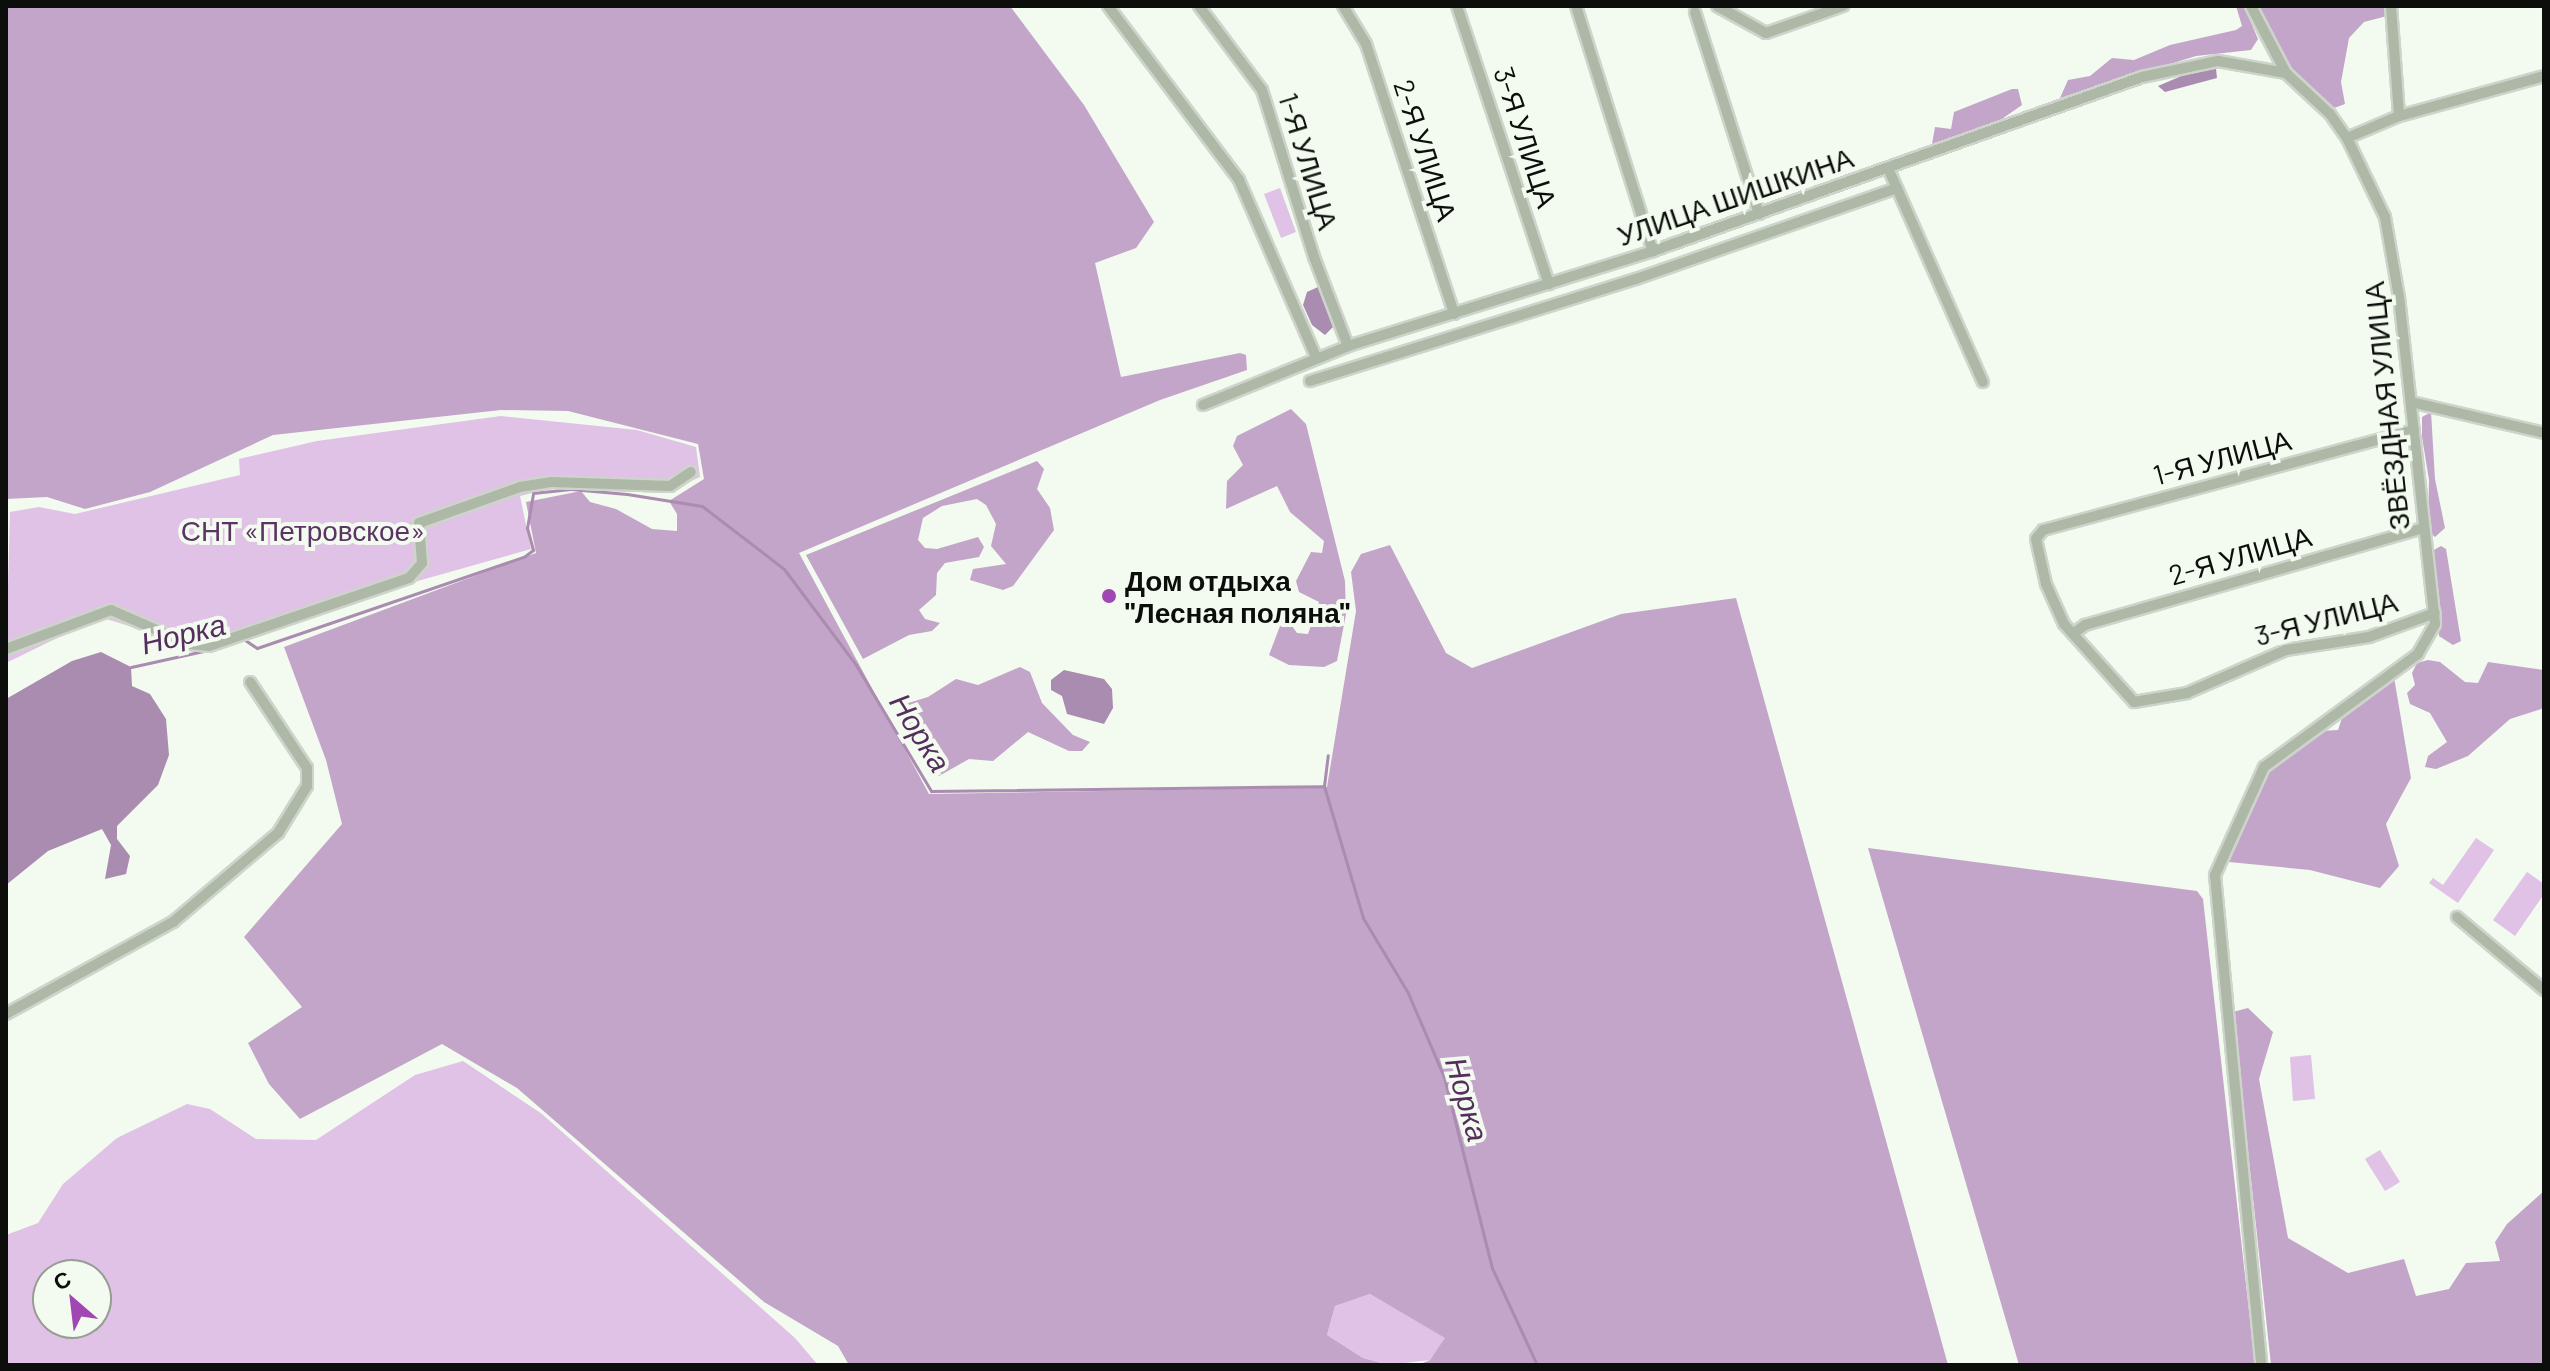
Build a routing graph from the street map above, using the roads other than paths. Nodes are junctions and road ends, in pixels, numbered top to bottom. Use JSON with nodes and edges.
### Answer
{"nodes":[{"id":1,"x":1108,"y":6,"type":"edge"},
{"id":2,"x":1199,"y":6,"type":"edge"},
{"id":3,"x":1343,"y":6,"type":"edge"},
{"id":4,"x":1457,"y":6,"type":"edge"},
{"id":5,"x":1576,"y":6,"type":"edge"},
{"id":6,"x":1717,"y":6,"type":"edge"},
{"id":7,"x":1843,"y":6,"type":"edge"},
{"id":8,"x":2251,"y":6,"type":"edge"},
{"id":9,"x":2391,"y":6,"type":"edge"},
{"id":10,"x":1695,"y":12,"type":"dead end"},
{"id":11,"x":2286,"y":73,"type":"junction"},
{"id":12,"x":2544,"y":76,"type":"edge"},
{"id":13,"x":2399,"y":116,"type":"junction"},
{"id":14,"x":2347,"y":138,"type":"junction"},
{"id":15,"x":1888,"y":168,"type":"junction"},
{"id":16,"x":1897,"y":188,"type":"junction"},
{"id":17,"x":1759,"y":214,"type":"junction"},
{"id":18,"x":1653,"y":251,"type":"junction"},
{"id":19,"x":1549,"y":284,"type":"junction"},
{"id":20,"x":1454,"y":314,"type":"junction"},
{"id":21,"x":1348,"y":346,"type":"junction"},
{"id":22,"x":1316,"y":357,"type":"junction"},
{"id":23,"x":1310,"y":381,"type":"dead end"},
{"id":24,"x":1983,"y":382,"type":"dead end"},
{"id":25,"x":2411,"y":402,"type":"junction"},
{"id":26,"x":1203,"y":405,"type":"dead end"},
{"id":27,"x":2414,"y":430,"type":"junction"},
{"id":28,"x":2544,"y":433,"type":"edge"},
{"id":29,"x":691,"y":472,"type":"dead end"},
{"id":30,"x":2423,"y":528,"type":"junction"},
{"id":31,"x":2435,"y":613,"type":"junction"},
{"id":32,"x":2074,"y":633,"type":"junction"},
{"id":33,"x":6,"y":649,"type":"edge"},
{"id":34,"x":250,"y":682,"type":"dead end"},
{"id":35,"x":2457,"y":917,"type":"dead end"},
{"id":36,"x":2544,"y":990,"type":"edge"},
{"id":37,"x":6,"y":1014,"type":"edge"},
{"id":38,"x":2261,"y":1365,"type":"edge"}],
"edges":[{"from":1,"to":22,"type":"street"},
{"from":2,"to":21,"type":"street","name":"1-Я УЛИЦА"},
{"from":3,"to":20,"type":"street","name":"2-Я УЛИЦА"},
{"from":4,"to":19,"type":"street","name":"3-Я УЛИЦА"},
{"from":5,"to":18,"type":"street"},
{"from":6,"to":7,"type":"street"},
{"from":8,"to":11,"type":"street"},
{"from":9,"to":13,"type":"street"},
{"from":10,"to":17,"type":"street"},
{"from":11,"to":14,"type":"street","name":"ЗВЁЗДНАЯ УЛИЦА"},
{"from":11,"to":15,"type":"street","name":"УЛИЦА ШИШКИНА"},
{"from":12,"to":13,"type":"street"},
{"from":13,"to":14,"type":"street"},
{"from":14,"to":25,"type":"street","name":"ЗВЁЗДНАЯ УЛИЦА"},
{"from":15,"to":16,"type":"street"},
{"from":15,"to":17,"type":"street","name":"УЛИЦА ШИШКИНА"},
{"from":16,"to":23,"type":"street"},
{"from":16,"to":24,"type":"street"},
{"from":17,"to":18,"type":"street","name":"УЛИЦА ШИШКИНА"},
{"from":18,"to":19,"type":"street","name":"УЛИЦА ШИШКИНА"},
{"from":19,"to":20,"type":"street","name":"УЛИЦА ШИШКИНА"},
{"from":20,"to":21,"type":"street","name":"УЛИЦА ШИШКИНА"},
{"from":21,"to":22,"type":"street","name":"УЛИЦА ШИШКИНА"},
{"from":22,"to":26,"type":"street","name":"УЛИЦА ШИШКИНА"},
{"from":25,"to":27,"type":"street","name":"ЗВЁЗДНАЯ УЛИЦА"},
{"from":25,"to":28,"type":"street"},
{"from":27,"to":30,"type":"street","name":"ЗВЁЗДНАЯ УЛИЦА"},
{"from":27,"to":32,"type":"street","name":"1-Я УЛИЦА"},
{"from":29,"to":33,"type":"street"},
{"from":30,"to":31,"type":"street","name":"ЗВЁЗДНАЯ УЛИЦА"},
{"from":30,"to":32,"type":"street","name":"2-Я УЛИЦА"},
{"from":31,"to":32,"type":"street","name":"3-Я УЛИЦА"},
{"from":31,"to":38,"type":"street","name":"ЗВЁЗДНАЯ УЛИЦА"},
{"from":34,"to":37,"type":"street"},
{"from":35,"to":36,"type":"street"}]}
